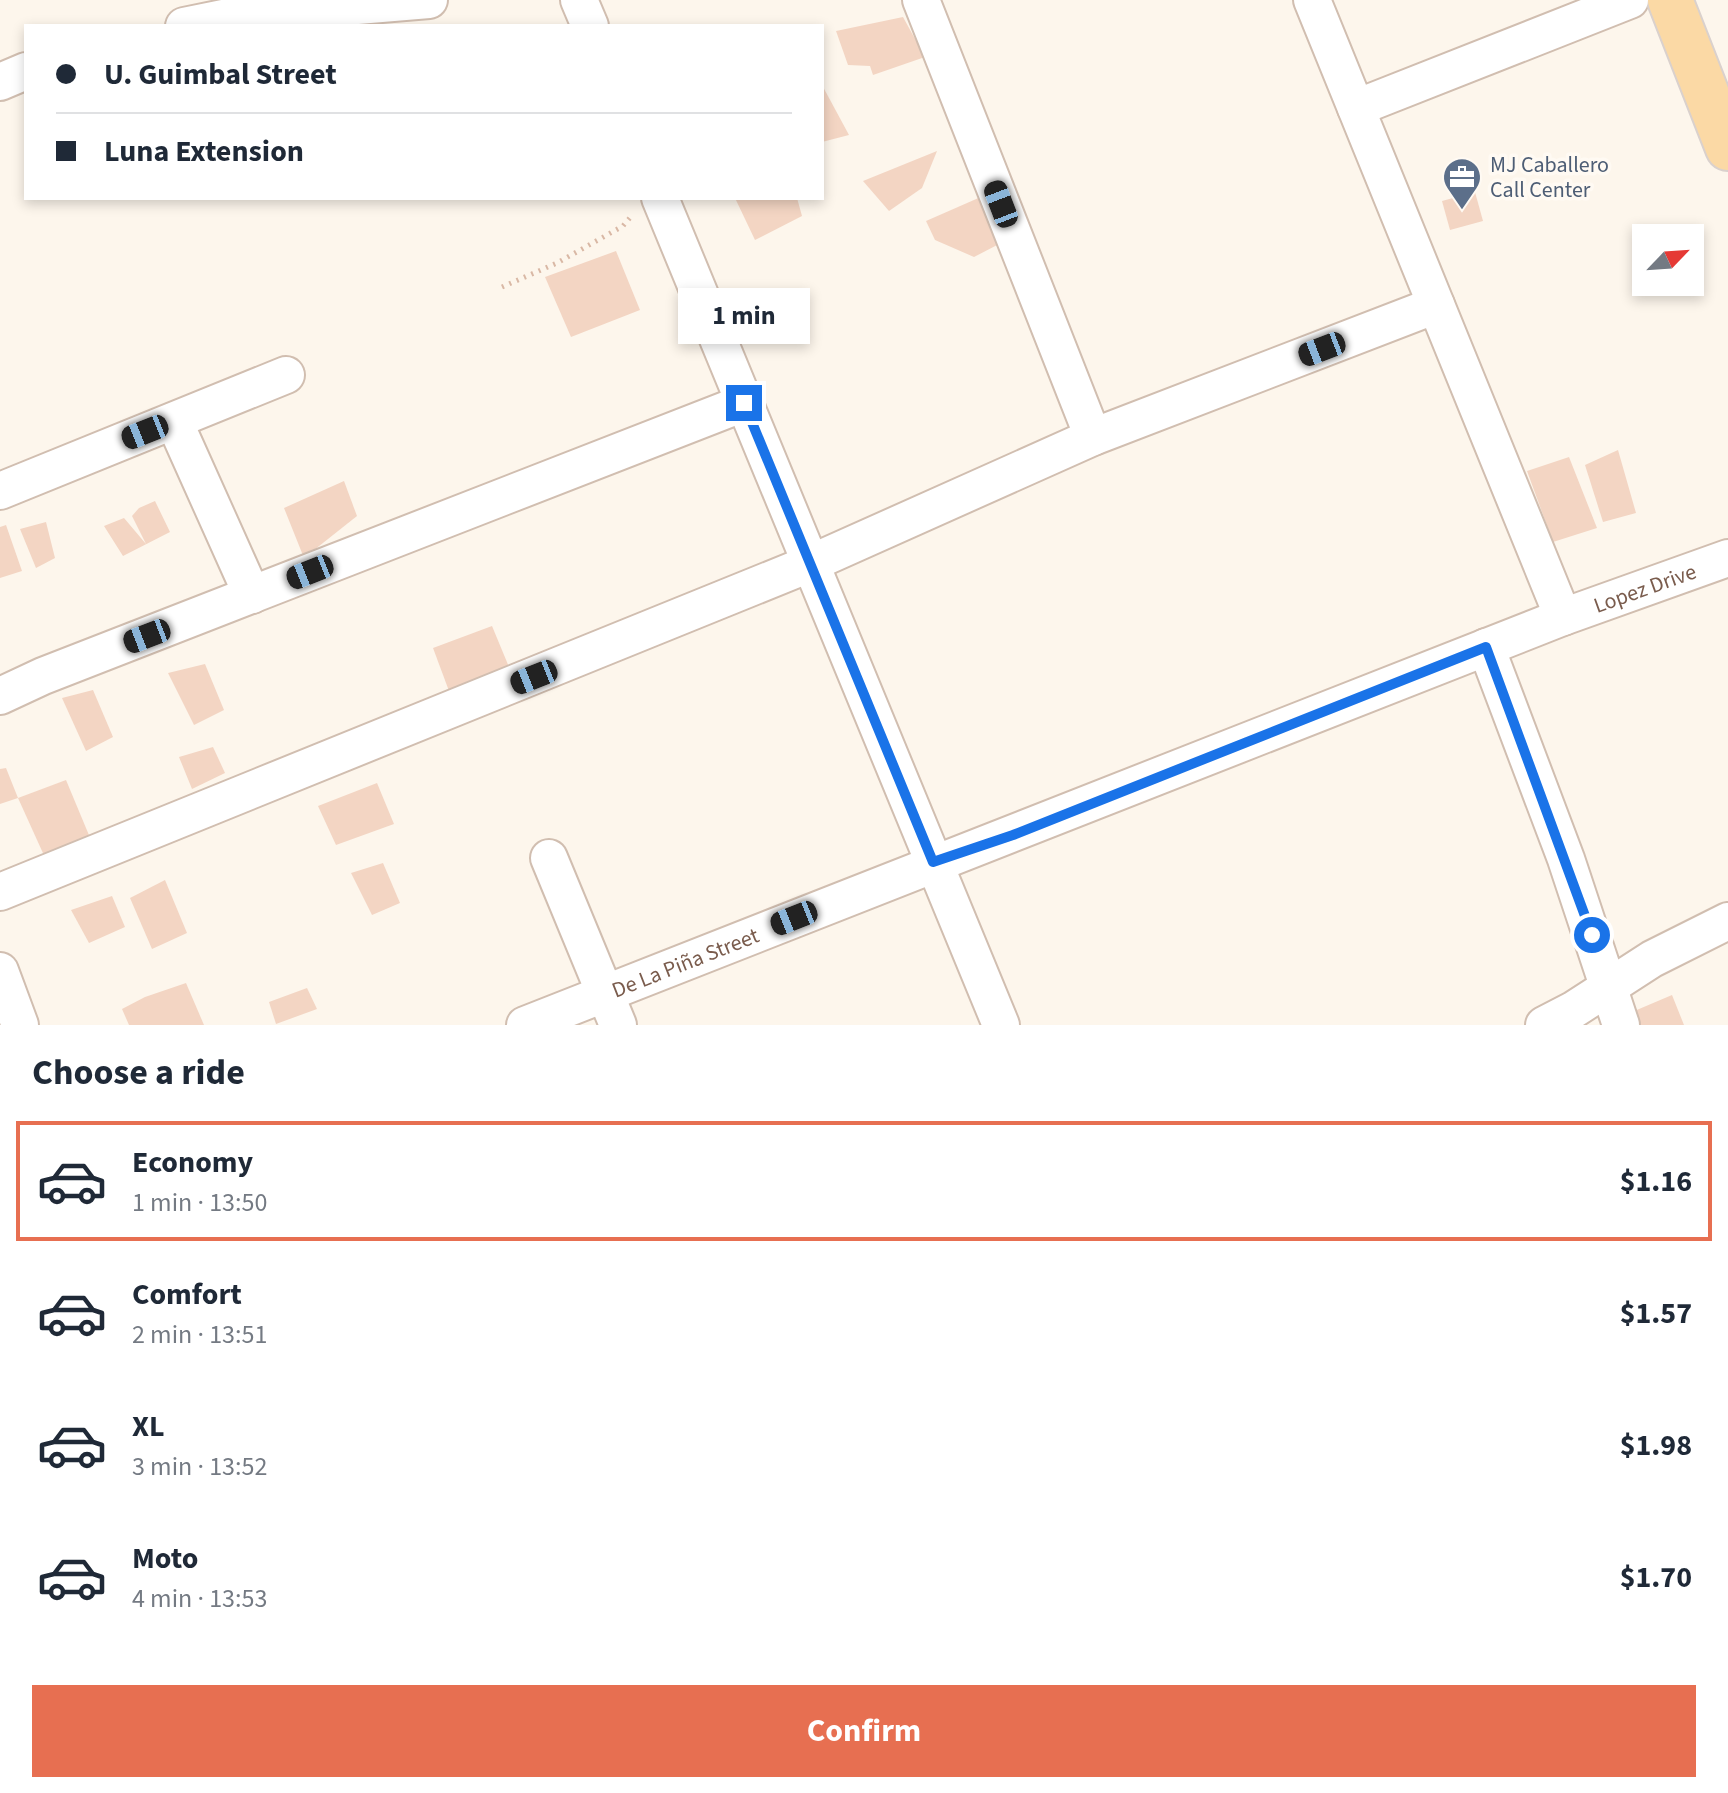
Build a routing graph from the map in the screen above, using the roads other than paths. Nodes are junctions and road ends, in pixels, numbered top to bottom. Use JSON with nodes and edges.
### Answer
{"nodes":[{"id":1,"x":429,"y":0,"type":"edge"},
{"id":2,"x":579,"y":0,"type":"edge"},
{"id":3,"x":921,"y":0,"type":"edge"},
{"id":4,"x":1312,"y":0,"type":"edge"},
{"id":5,"x":1630,"y":0,"type":"edge"},
{"id":6,"x":1670,"y":0,"type":"edge"},
{"id":7,"x":194,"y":24,"type":"edge"},
{"id":8,"x":589,"y":24,"type":"edge"},
{"id":9,"x":24,"y":72,"type":"edge"},
{"id":10,"x":0,"y":82,"type":"edge"},
{"id":11,"x":1356,"y":108,"type":"junction"},
{"id":12,"x":1728,"y":148,"type":"edge"},
{"id":13,"x":650,"y":203,"type":"edge"},
{"id":14,"x":1436,"y":305,"type":"junction"},
{"id":15,"x":286,"y":375,"type":"dead end"},
{"id":16,"x":744,"y":403,"type":"junction"},
{"id":17,"x":174,"y":421,"type":"junction"},
{"id":18,"x":1093,"y":437,"type":"junction"},
{"id":19,"x":0,"y":491,"type":"edge"},
{"id":20,"x":1728,"y":558,"type":"edge"},
{"id":21,"x":809,"y":564,"type":"junction"},
{"id":22,"x":252,"y":595,"type":"junction"},
{"id":23,"x":1563,"y":617,"type":"junction"},
{"id":24,"x":1486,"y":647,"type":"junction"},
{"id":25,"x":0,"y":696,"type":"edge"},
{"id":26,"x":549,"y":858,"type":"dead end"},
{"id":27,"x":933,"y":862,"type":"junction"},
{"id":28,"x":0,"y":892,"type":"edge"},
{"id":29,"x":1728,"y":921,"type":"edge"},
{"id":30,"x":0,"y":971,"type":"edge"},
{"id":31,"x":1609,"y":985,"type":"junction"},
{"id":32,"x":612,"y":1009,"type":"edge"},
{"id":33,"x":20,"y":1025,"type":"edge"},
{"id":34,"x":525,"y":1025,"type":"edge"},
{"id":35,"x":1001,"y":1025,"type":"edge"},
{"id":36,"x":1544,"y":1025,"type":"edge"},
{"id":37,"x":1621,"y":1025,"type":"edge"}],
"edges":[{"from":1,"to":7,"type":"street"},
{"from":2,"to":8,"type":"street"},
{"from":3,"to":18,"type":"street"},
{"from":4,"to":11,"type":"street"},
{"from":5,"to":11,"type":"street"},
{"from":6,"to":12,"type":"main road"},
{"from":9,"to":10,"type":"street"},
{"from":11,"to":14,"type":"street"},
{"from":13,"to":16,"type":"street"},
{"from":14,"to":18,"type":"street"},
{"from":14,"to":23,"type":"street"},
{"from":15,"to":17,"type":"street"},
{"from":16,"to":21,"type":"street"},
{"from":16,"to":22,"type":"street"},
{"from":17,"to":19,"type":"street"},
{"from":17,"to":22,"type":"street"},
{"from":18,"to":21,"type":"street"},
{"from":20,"to":23,"type":"street","name":"Lopez Drive"},
{"from":21,"to":27,"type":"street"},
{"from":21,"to":28,"type":"street"},
{"from":22,"to":25,"type":"street"},
{"from":23,"to":24,"type":"street","name":"Lopez Drive"},
{"from":24,"to":27,"type":"street","name":"De La Piña Street"},
{"from":24,"to":31,"type":"street"},
{"from":26,"to":32,"type":"street"},
{"from":27,"to":32,"type":"street","name":"De La Piña Street"},
{"from":27,"to":35,"type":"street"},
{"from":29,"to":31,"type":"street"},
{"from":30,"to":33,"type":"street"},
{"from":31,"to":36,"type":"street"},
{"from":31,"to":37,"type":"street"},
{"from":32,"to":34,"type":"street","name":"De La Piña Street"}]}
